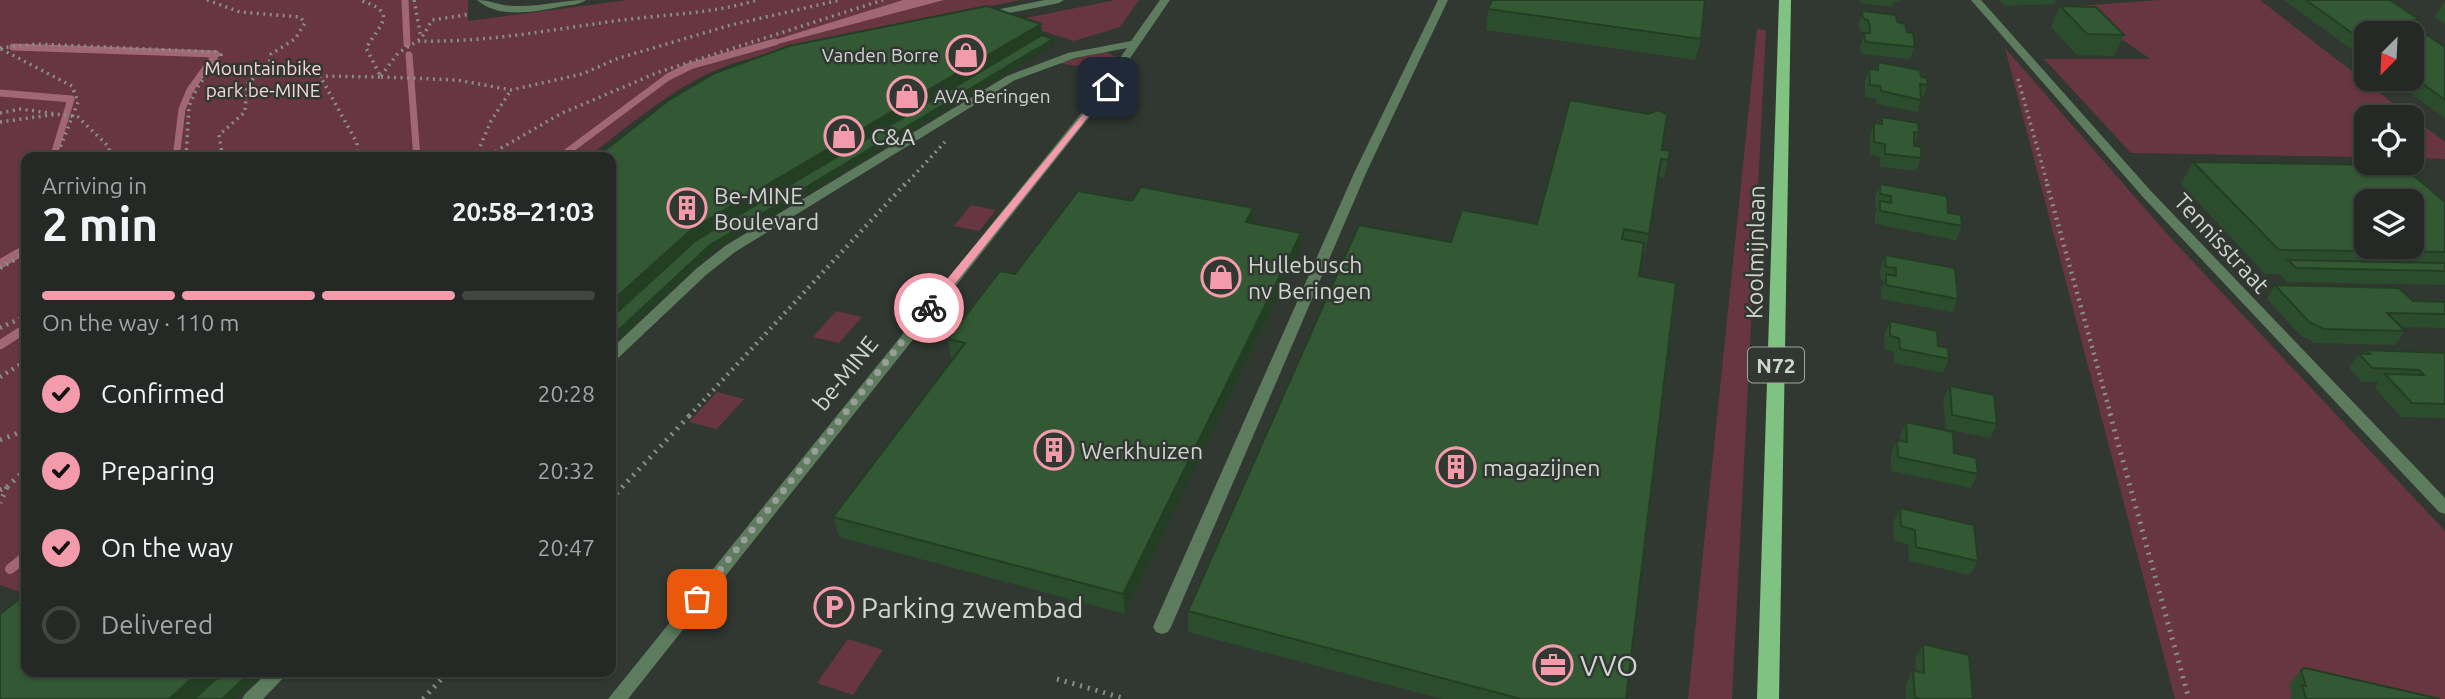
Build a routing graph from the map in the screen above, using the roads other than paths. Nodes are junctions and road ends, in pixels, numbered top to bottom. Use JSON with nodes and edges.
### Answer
{"nodes":[{"id":1,"x":482,"y":0,"type":"edge"},
{"id":2,"x":581,"y":0,"type":"edge"},
{"id":3,"x":1059,"y":0,"type":"edge"},
{"id":4,"x":1165,"y":0,"type":"edge"},
{"id":5,"x":1443,"y":0,"type":"edge"},
{"id":6,"x":1772,"y":0,"type":"edge"},
{"id":7,"x":1976,"y":0,"type":"edge"},
{"id":8,"x":1784,"y":8,"type":"edge"},
{"id":9,"x":978,"y":16,"type":"edge"},
{"id":10,"x":1135,"y":44,"type":"junction"},
{"id":11,"x":616,"y":352,"type":"edge"},
{"id":12,"x":2445,"y":508,"type":"edge"},
{"id":13,"x":1163,"y":626,"type":"dead end"},
{"id":14,"x":275,"y":677,"type":"edge"},
{"id":15,"x":251,"y":699,"type":"edge"},
{"id":16,"x":617,"y":699,"type":"edge"},
{"id":17,"x":1768,"y":699,"type":"edge"}],
"edges":[{"from":1,"to":2,"type":"street"},
{"from":3,"to":9,"type":"street"},
{"from":4,"to":10,"type":"street","name":"be-MINE"},
{"from":5,"to":13,"type":"street"},
{"from":6,"to":8,"type":"main road","name":"Koolmijnlaan","number":"N72"},
{"from":7,"to":12,"type":"street","name":"Tennisstraat"},
{"from":8,"to":17,"type":"main road","name":"Koolmijnlaan","number":"N72"},
{"from":10,"to":11,"type":"street"},
{"from":10,"to":16,"type":"street","name":"be-MINE"},
{"from":14,"to":15,"type":"street"}]}
